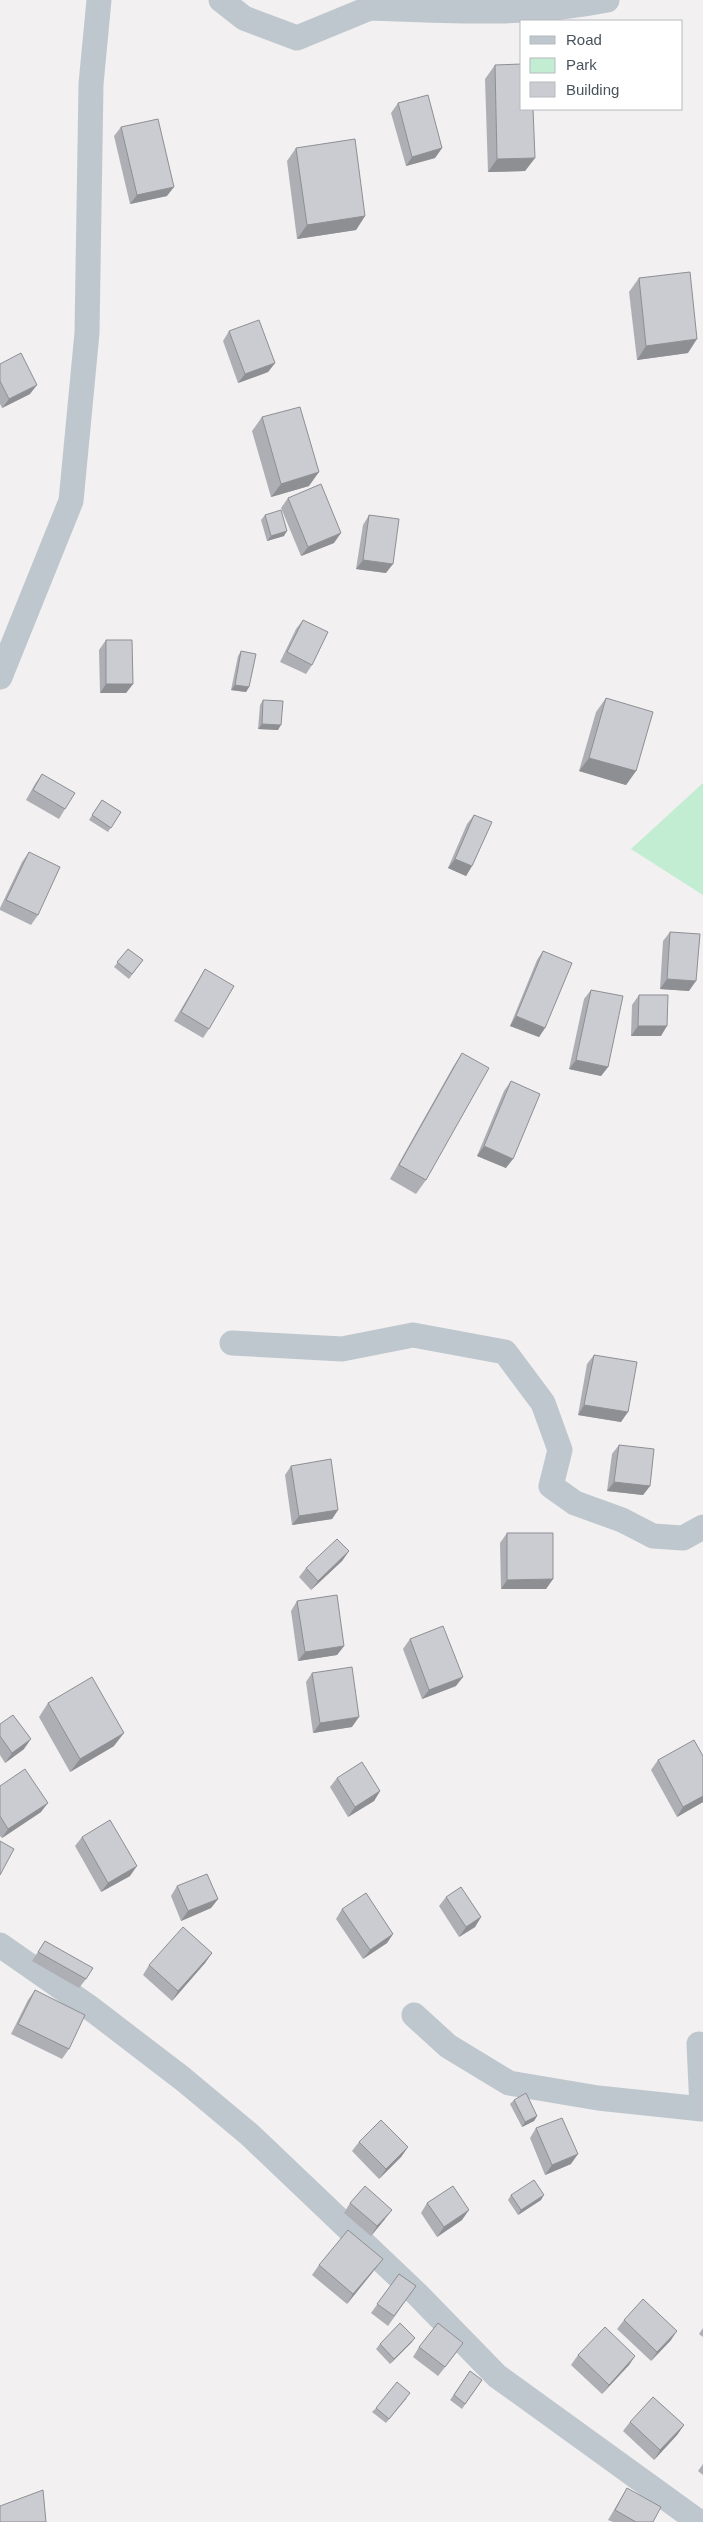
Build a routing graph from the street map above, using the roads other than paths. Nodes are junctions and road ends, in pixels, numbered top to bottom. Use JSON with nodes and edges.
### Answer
{"nodes":[{"id":1,"x":99,"y":0,"type":"edge"},
{"id":2,"x":221,"y":0,"type":"edge"},
{"id":3,"x":607,"y":0,"type":"edge"},
{"id":4,"x":370,"y":4,"type":"edge"},
{"id":5,"x":0,"y":677,"type":"edge"},
{"id":6,"x":232,"y":1343,"type":"dead end"},
{"id":7,"x":703,"y":1527,"type":"edge"},
{"id":8,"x":0,"y":1946,"type":"edge"},
{"id":9,"x":414,"y":2015,"type":"dead end"},
{"id":10,"x":703,"y":2047,"type":"edge"},
{"id":11,"x":698,"y":2522,"type":"edge"}],
"edges":[{"from":1,"to":5,"type":"street"},
{"from":2,"to":4,"type":"street"},
{"from":3,"to":4,"type":"street"},
{"from":6,"to":7,"type":"street"},
{"from":8,"to":11,"type":"street"},
{"from":9,"to":10,"type":"street"}]}
